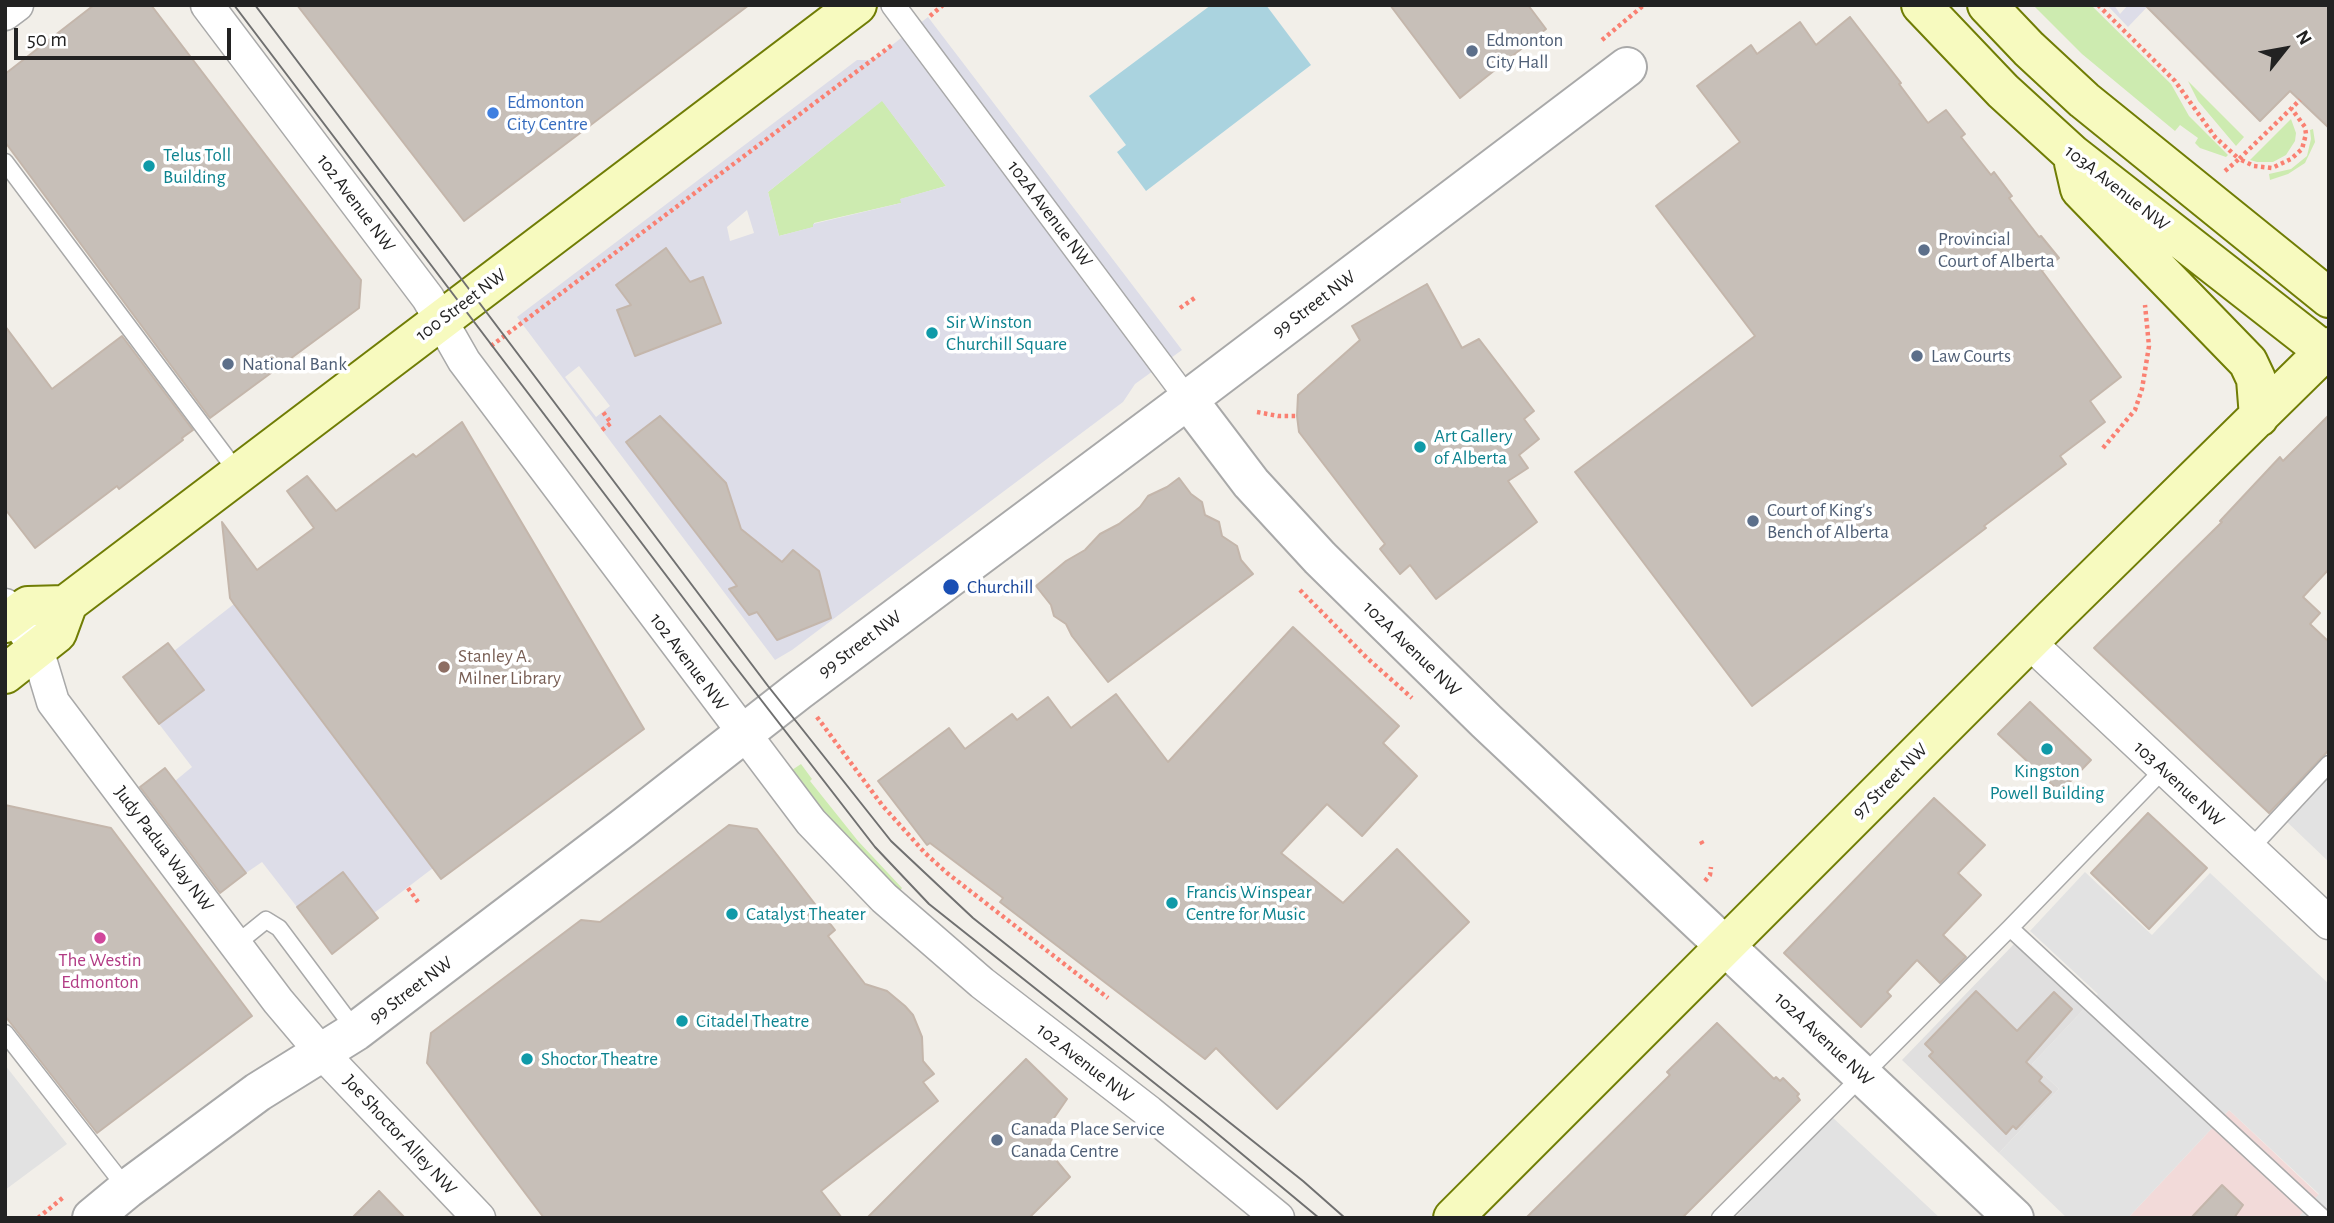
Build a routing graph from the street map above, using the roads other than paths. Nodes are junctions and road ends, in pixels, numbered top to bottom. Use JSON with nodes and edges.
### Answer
{"nodes":[{"id":1,"x":17,"y":5,"type":"edge"},
{"id":2,"x":207,"y":5,"type":"edge"},
{"id":3,"x":857,"y":5,"type":"edge"},
{"id":4,"x":893,"y":5,"type":"edge"},
{"id":5,"x":1921,"y":5,"type":"edge"},
{"id":6,"x":1987,"y":5,"type":"edge"},
{"id":7,"x":5,"y":14,"type":"edge"},
{"id":8,"x":1627,"y":67,"type":"dead end"},
{"id":9,"x":2073,"y":154,"type":"junction"},
{"id":10,"x":5,"y":162,"type":"edge"},
{"id":11,"x":2329,"y":298,"type":"edge"},
{"id":12,"x":442,"y":320,"type":"junction"},
{"id":13,"x":2327,"y":351,"type":"edge"},
{"id":14,"x":1188,"y":400,"type":"junction"},
{"id":15,"x":2259,"y":417,"type":"junction"},
{"id":16,"x":238,"y":473,"type":"junction"},
{"id":17,"x":18,"y":625,"type":"edge"},
{"id":18,"x":2030,"y":643,"type":"junction"},
{"id":19,"x":5,"y":674,"type":"edge"},
{"id":20,"x":744,"y":735,"type":"junction"},
{"id":21,"x":2329,"y":764,"type":"edge"},
{"id":22,"x":2164,"y":769,"type":"junction"},
{"id":23,"x":2249,"y":850,"type":"junction"},
{"id":24,"x":2329,"y":923,"type":"edge"},
{"id":25,"x":2010,"y":928,"type":"junction"},
{"id":26,"x":235,"y":945,"type":"junction"},
{"id":27,"x":1725,"y":946,"type":"junction"},
{"id":28,"x":356,"y":1031,"type":"junction"},
{"id":29,"x":5,"y":1033,"type":"edge"},
{"id":30,"x":322,"y":1053,"type":"junction"},
{"id":31,"x":1862,"y":1075,"type":"junction"},
{"id":32,"x":127,"y":1189,"type":"junction"},
{"id":33,"x":92,"y":1218,"type":"edge"},
{"id":34,"x":479,"y":1218,"type":"edge"},
{"id":35,"x":1278,"y":1218,"type":"edge"},
{"id":36,"x":1453,"y":1218,"type":"edge"},
{"id":37,"x":1720,"y":1218,"type":"edge"},
{"id":38,"x":2014,"y":1218,"type":"edge"},
{"id":39,"x":2323,"y":1218,"type":"edge"}],
"edges":[{"from":1,"to":7,"type":"street"},
{"from":2,"to":12,"type":"street","name":"102 Avenue NW"},
{"from":3,"to":12,"type":"main road","name":"100 Street NW"},
{"from":4,"to":14,"type":"street","name":"102A Avenue NW"},
{"from":5,"to":9,"type":"main road","name":"103A Avenue NW"},
{"from":6,"to":11,"type":"main road"},
{"from":8,"to":14,"type":"street","name":"99 Street NW"},
{"from":9,"to":13,"type":"main road","name":"103A Avenue NW"},
{"from":9,"to":15,"type":"main road"},
{"from":10,"to":16,"type":"lane"},
{"from":12,"to":16,"type":"main road","name":"100 Street NW"},
{"from":12,"to":20,"type":"street","name":"102 Avenue NW"},
{"from":13,"to":15,"type":"main road","name":"97 Street NW"},
{"from":14,"to":20,"type":"street","name":"99 Street NW"},
{"from":14,"to":27,"type":"street","name":"102A Avenue NW"},
{"from":15,"to":18,"type":"main road","name":"97 Street NW"},
{"from":16,"to":17,"type":"main road","name":"100 Street NW"},
{"from":17,"to":19,"type":"main road","name":"100 Street NW"},
{"from":17,"to":26,"type":"street","name":"Judy Padua Way NW"},
{"from":18,"to":22,"type":"street","name":"103 Avenue NW"},
{"from":18,"to":27,"type":"main road","name":"97 Street NW"},
{"from":20,"to":28,"type":"street","name":"99 Street NW"},
{"from":20,"to":35,"type":"street","name":"102 Avenue NW"},
{"from":21,"to":23,"type":"lane"},
{"from":22,"to":23,"type":"street","name":"103 Avenue NW"},
{"from":22,"to":25,"type":"lane"},
{"from":23,"to":24,"type":"street","name":"103 Avenue NW"},
{"from":25,"to":31,"type":"lane"},
{"from":25,"to":39,"type":"lane"},
{"from":26,"to":28,"type":"lane"},
{"from":26,"to":30,"type":"street","name":"Judy Padua Way NW"},
{"from":27,"to":31,"type":"street","name":"102A Avenue NW"},
{"from":27,"to":36,"type":"main road","name":"97 Street NW"},
{"from":28,"to":30,"type":"street","name":"99 Street NW"},
{"from":29,"to":32,"type":"lane"},
{"from":30,"to":32,"type":"street","name":"99 Street NW"},
{"from":30,"to":34,"type":"street","name":"Joe Shoctor Alley NW"},
{"from":31,"to":37,"type":"lane"},
{"from":31,"to":38,"type":"street","name":"102A Avenue NW"},
{"from":32,"to":33,"type":"street","name":"99 Street NW"}]}
